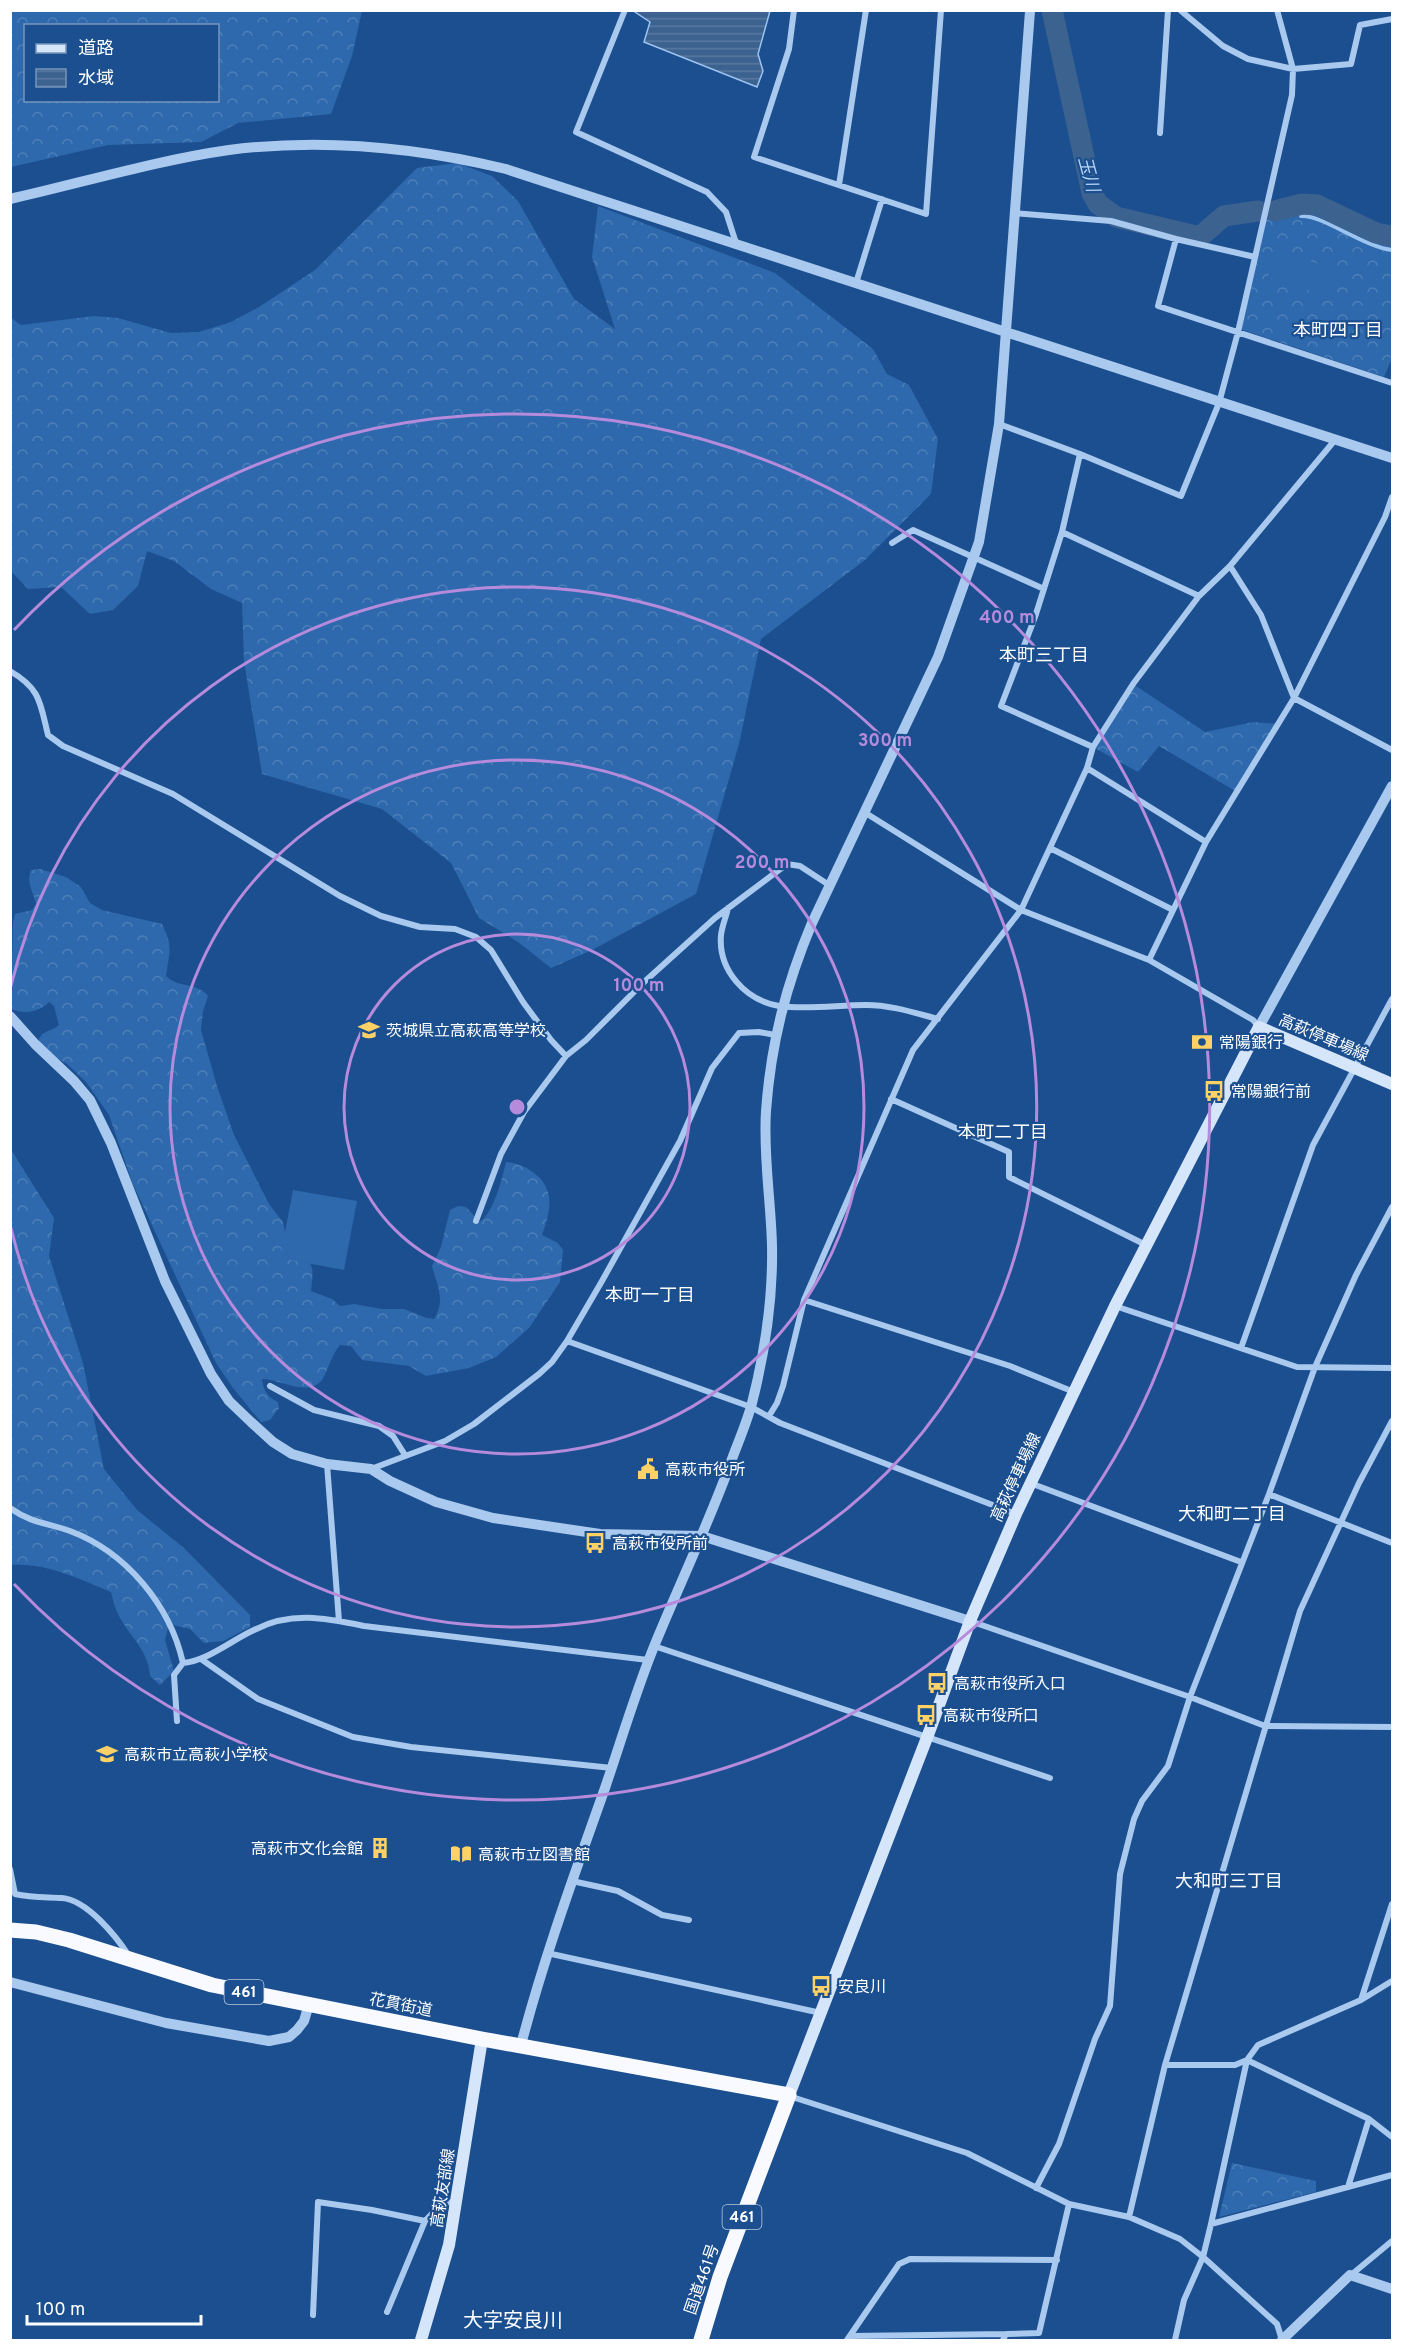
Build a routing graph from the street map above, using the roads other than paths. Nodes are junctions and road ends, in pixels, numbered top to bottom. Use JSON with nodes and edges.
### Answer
{"nodes":[{"id":1,"x":626,"y":10,"type":"edge"},
{"id":2,"x":794,"y":10,"type":"edge"},
{"id":3,"x":866,"y":10,"type":"edge"},
{"id":4,"x":941,"y":10,"type":"edge"},
{"id":5,"x":1030,"y":10,"type":"edge"},
{"id":6,"x":1168,"y":10,"type":"edge"},
{"id":7,"x":1180,"y":10,"type":"edge"},
{"id":8,"x":1277,"y":10,"type":"edge"},
{"id":9,"x":1392,"y":19,"type":"edge"},
{"id":10,"x":1293,"y":69,"type":"junction"},
{"id":11,"x":1160,"y":133,"type":"dead end"},
{"id":12,"x":839,"y":185,"type":"junction"},
{"id":13,"x":10,"y":199,"type":"edge"},
{"id":14,"x":882,"y":199,"type":"junction"},
{"id":15,"x":1014,"y":213,"type":"junction"},
{"id":16,"x":1176,"y":239,"type":"junction"},
{"id":17,"x":736,"y":244,"type":"junction"},
{"id":18,"x":1255,"y":257,"type":"junction"},
{"id":19,"x":856,"y":283,"type":"junction"},
{"id":20,"x":1005,"y":330,"type":"junction"},
{"id":21,"x":1238,"y":332,"type":"junction"},
{"id":22,"x":1392,"y":383,"type":"edge"},
{"id":23,"x":1219,"y":403,"type":"junction"},
{"id":24,"x":999,"y":424,"type":"junction"},
{"id":25,"x":1335,"y":440,"type":"junction"},
{"id":26,"x":1080,"y":454,"type":"junction"},
{"id":27,"x":1392,"y":458,"type":"edge"},
{"id":28,"x":1392,"y":497,"type":"edge"},
{"id":29,"x":1062,"y":532,"type":"junction"},
{"id":30,"x":892,"y":543,"type":"dead end"},
{"id":31,"x":974,"y":557,"type":"junction"},
{"id":32,"x":1230,"y":566,"type":"junction"},
{"id":33,"x":1044,"y":589,"type":"junction"},
{"id":34,"x":1199,"y":596,"type":"junction"},
{"id":35,"x":10,"y":671,"type":"edge"},
{"id":36,"x":1294,"y":698,"type":"junction"},
{"id":37,"x":1093,"y":747,"type":"junction"},
{"id":38,"x":1392,"y":750,"type":"edge"},
{"id":39,"x":1087,"y":768,"type":"junction"},
{"id":40,"x":1392,"y":786,"type":"edge"},
{"id":41,"x":864,"y":812,"type":"junction"},
{"id":42,"x":1206,"y":842,"type":"junction"},
{"id":43,"x":1050,"y":848,"type":"junction"},
{"id":44,"x":829,"y":885,"type":"junction"},
{"id":45,"x":728,"y":908,"type":"junction"},
{"id":46,"x":1021,"y":910,"type":"junction"},
{"id":47,"x":1173,"y":910,"type":"junction"},
{"id":48,"x":1149,"y":960,"type":"junction"},
{"id":49,"x":1392,"y":999,"type":"edge"},
{"id":50,"x":782,"y":1006,"type":"junction"},
{"id":51,"x":10,"y":1016,"type":"edge"},
{"id":52,"x":938,"y":1019,"type":"junction"},
{"id":53,"x":1258,"y":1027,"type":"junction"},
{"id":54,"x":775,"y":1035,"type":"junction"},
{"id":55,"x":566,"y":1056,"type":"junction"},
{"id":56,"x":1354,"y":1068,"type":"junction"},
{"id":57,"x":1392,"y":1084,"type":"edge"},
{"id":58,"x":891,"y":1100,"type":"junction"},
{"id":59,"x":1392,"y":1208,"type":"edge"},
{"id":60,"x":476,"y":1221,"type":"dead end"},
{"id":61,"x":1146,"y":1245,"type":"junction"},
{"id":62,"x":804,"y":1300,"type":"junction"},
{"id":63,"x":1115,"y":1306,"type":"junction"},
{"id":64,"x":567,"y":1341,"type":"junction"},
{"id":65,"x":1241,"y":1348,"type":"junction"},
{"id":66,"x":1315,"y":1367,"type":"junction"},
{"id":67,"x":1392,"y":1368,"type":"edge"},
{"id":68,"x":270,"y":1386,"type":"dead end"},
{"id":69,"x":1074,"y":1392,"type":"junction"},
{"id":70,"x":751,"y":1407,"type":"junction"},
{"id":71,"x":769,"y":1416,"type":"junction"},
{"id":72,"x":1392,"y":1421,"type":"edge"},
{"id":73,"x":405,"y":1455,"type":"junction"},
{"id":74,"x":327,"y":1464,"type":"junction"},
{"id":75,"x":371,"y":1468,"type":"junction"},
{"id":76,"x":1030,"y":1483,"type":"junction"},
{"id":77,"x":1269,"y":1494,"type":"junction"},
{"id":78,"x":10,"y":1508,"type":"edge"},
{"id":79,"x":1016,"y":1514,"type":"junction"},
{"id":80,"x":1341,"y":1523,"type":"junction"},
{"id":81,"x":702,"y":1536,"type":"junction"},
{"id":82,"x":1392,"y":1543,"type":"edge"},
{"id":83,"x":1241,"y":1562,"type":"junction"},
{"id":84,"x":339,"y":1621,"type":"junction"},
{"id":85,"x":970,"y":1621,"type":"junction"},
{"id":86,"x":654,"y":1646,"type":"junction"},
{"id":87,"x":201,"y":1659,"type":"junction"},
{"id":88,"x":648,"y":1660,"type":"junction"},
{"id":89,"x":183,"y":1663,"type":"junction"},
{"id":90,"x":1190,"y":1696,"type":"junction"},
{"id":91,"x":177,"y":1721,"type":"dead end"},
{"id":92,"x":1265,"y":1726,"type":"junction"},
{"id":93,"x":1392,"y":1727,"type":"edge"},
{"id":94,"x":928,"y":1735,"type":"junction"},
{"id":95,"x":612,"y":1768,"type":"junction"},
{"id":96,"x":1050,"y":1778,"type":"dead end"},
{"id":97,"x":10,"y":1869,"type":"edge"},
{"id":98,"x":572,"y":1881,"type":"junction"},
{"id":99,"x":13,"y":1894,"type":"edge"},
{"id":100,"x":1392,"y":1904,"type":"edge"},
{"id":101,"x":689,"y":1920,"type":"dead end"},
{"id":102,"x":10,"y":1930,"type":"edge"},
{"id":103,"x":546,"y":1953,"type":"junction"},
{"id":104,"x":133,"y":1962,"type":"junction"},
{"id":105,"x":1392,"y":1981,"type":"edge"},
{"id":106,"x":10,"y":1982,"type":"edge"},
{"id":107,"x":1361,"y":2000,"type":"junction"},
{"id":108,"x":309,"y":2004,"type":"junction"},
{"id":109,"x":821,"y":2013,"type":"junction"},
{"id":110,"x":482,"y":2039,"type":"junction"},
{"id":111,"x":521,"y":2045,"type":"junction"},
{"id":112,"x":1247,"y":2060,"type":"junction"},
{"id":113,"x":1165,"y":2065,"type":"junction"},
{"id":114,"x":789,"y":2096,"type":"junction"},
{"id":115,"x":1369,"y":2120,"type":"junction"},
{"id":116,"x":1392,"y":2137,"type":"edge"},
{"id":117,"x":1392,"y":2175,"type":"edge"},
{"id":118,"x":1348,"y":2187,"type":"junction"},
{"id":119,"x":1036,"y":2188,"type":"junction"},
{"id":120,"x":1069,"y":2204,"type":"junction"},
{"id":121,"x":457,"y":2205,"type":"junction"},
{"id":122,"x":1129,"y":2217,"type":"junction"},
{"id":123,"x":425,"y":2222,"type":"junction"},
{"id":124,"x":1211,"y":2224,"type":"junction"},
{"id":125,"x":1392,"y":2241,"type":"edge"},
{"id":126,"x":1203,"y":2257,"type":"junction"},
{"id":127,"x":1056,"y":2260,"type":"junction"},
{"id":128,"x":1350,"y":2276,"type":"junction"},
{"id":129,"x":1392,"y":2289,"type":"edge"},
{"id":130,"x":387,"y":2313,"type":"dead end"},
{"id":131,"x":313,"y":2315,"type":"dead end"},
{"id":132,"x":1004,"y":2337,"type":"edge"},
{"id":133,"x":849,"y":2338,"type":"edge"},
{"id":134,"x":422,"y":2340,"type":"edge"},
{"id":135,"x":701,"y":2340,"type":"edge"},
{"id":136,"x":1175,"y":2340,"type":"edge"},
{"id":137,"x":1282,"y":2340,"type":"edge"}],
"edges":[{"from":1,"to":17,"type":"street"},
{"from":2,"to":12,"type":"street"},
{"from":3,"to":12,"type":"street"},
{"from":4,"to":14,"type":"street"},
{"from":5,"to":15,"type":"street"},
{"from":6,"to":11,"type":"street"},
{"from":7,"to":10,"type":"street"},
{"from":8,"to":10,"type":"street"},
{"from":9,"to":10,"type":"street"},
{"from":10,"to":18,"type":"street"},
{"from":12,"to":14,"type":"street"},
{"from":13,"to":17,"type":"street"},
{"from":14,"to":19,"type":"street"},
{"from":15,"to":16,"type":"street"},
{"from":15,"to":20,"type":"street"},
{"from":16,"to":18,"type":"street"},
{"from":16,"to":21,"type":"street"},
{"from":17,"to":19,"type":"street"},
{"from":18,"to":21,"type":"street"},
{"from":19,"to":20,"type":"street"},
{"from":20,"to":23,"type":"street"},
{"from":20,"to":24,"type":"street"},
{"from":21,"to":22,"type":"street"},
{"from":21,"to":23,"type":"street"},
{"from":23,"to":25,"type":"street"},
{"from":23,"to":26,"type":"street"},
{"from":24,"to":26,"type":"street"},
{"from":24,"to":31,"type":"street"},
{"from":25,"to":27,"type":"street"},
{"from":25,"to":32,"type":"street"},
{"from":26,"to":29,"type":"street"},
{"from":28,"to":36,"type":"street"},
{"from":29,"to":33,"type":"street"},
{"from":29,"to":34,"type":"street"},
{"from":30,"to":31,"type":"street"},
{"from":31,"to":33,"type":"street"},
{"from":31,"to":41,"type":"street"},
{"from":32,"to":34,"type":"street"},
{"from":32,"to":36,"type":"street"},
{"from":33,"to":37,"type":"street"},
{"from":34,"to":37,"type":"street"},
{"from":35,"to":55,"type":"street"},
{"from":36,"to":38,"type":"street"},
{"from":36,"to":42,"type":"street"},
{"from":37,"to":39,"type":"street"},
{"from":39,"to":42,"type":"street"},
{"from":39,"to":43,"type":"street"},
{"from":40,"to":53,"type":"street"},
{"from":41,"to":44,"type":"street"},
{"from":41,"to":46,"type":"street"},
{"from":42,"to":47,"type":"street"},
{"from":43,"to":46,"type":"street"},
{"from":43,"to":47,"type":"street"},
{"from":44,"to":45,"type":"street"},
{"from":44,"to":50,"type":"street"},
{"from":45,"to":50,"type":"street"},
{"from":45,"to":55,"type":"street"},
{"from":46,"to":48,"type":"street"},
{"from":46,"to":52,"type":"street"},
{"from":47,"to":48,"type":"street"},
{"from":48,"to":53,"type":"street"},
{"from":49,"to":56,"type":"street"},
{"from":50,"to":52,"type":"street"},
{"from":50,"to":54,"type":"street"},
{"from":51,"to":74,"type":"street"},
{"from":52,"to":58,"type":"street"},
{"from":53,"to":56,"type":"main road","name":"高萩停車場線"},
{"from":53,"to":61,"type":"main road","name":"高萩停車場線"},
{"from":54,"to":64,"type":"street"},
{"from":54,"to":70,"type":"street"},
{"from":55,"to":60,"type":"street"},
{"from":56,"to":57,"type":"main road","name":"高萩停車場線"},
{"from":56,"to":65,"type":"street"},
{"from":58,"to":61,"type":"street"},
{"from":58,"to":62,"type":"street"},
{"from":59,"to":66,"type":"street"},
{"from":61,"to":63,"type":"main road","name":"高萩停車場線"},
{"from":62,"to":69,"type":"street"},
{"from":62,"to":71,"type":"street"},
{"from":63,"to":65,"type":"street"},
{"from":63,"to":69,"type":"main road","name":"高萩停車場線"},
{"from":64,"to":70,"type":"street"},
{"from":64,"to":73,"type":"street"},
{"from":65,"to":66,"type":"street"},
{"from":66,"to":67,"type":"street"},
{"from":66,"to":77,"type":"street"},
{"from":68,"to":73,"type":"street"},
{"from":69,"to":76,"type":"main road","name":"高萩停車場線"},
{"from":70,"to":71,"type":"street"},
{"from":70,"to":81,"type":"street"},
{"from":71,"to":79,"type":"street"},
{"from":72,"to":80,"type":"street"},
{"from":73,"to":75,"type":"street"},
{"from":74,"to":75,"type":"street"},
{"from":74,"to":84,"type":"street"},
{"from":75,"to":81,"type":"street"},
{"from":76,"to":79,"type":"main road","name":"高萩停車場線"},
{"from":76,"to":83,"type":"street"},
{"from":77,"to":80,"type":"street"},
{"from":77,"to":83,"type":"street"},
{"from":78,"to":89,"type":"street"},
{"from":79,"to":85,"type":"main road","name":"高萩停車場線"},
{"from":80,"to":82,"type":"street"},
{"from":80,"to":92,"type":"street"},
{"from":81,"to":85,"type":"street"},
{"from":81,"to":86,"type":"street"},
{"from":83,"to":90,"type":"street"},
{"from":84,"to":87,"type":"street"},
{"from":84,"to":88,"type":"street"},
{"from":85,"to":90,"type":"street"},
{"from":85,"to":94,"type":"main road","name":"高萩停車場線"},
{"from":86,"to":88,"type":"street"},
{"from":86,"to":94,"type":"street"},
{"from":87,"to":89,"type":"street"},
{"from":87,"to":95,"type":"street"},
{"from":88,"to":95,"type":"street"},
{"from":89,"to":91,"type":"street"},
{"from":90,"to":92,"type":"street"},
{"from":90,"to":119,"type":"street"},
{"from":92,"to":93,"type":"street"},
{"from":92,"to":113,"type":"street"},
{"from":94,"to":96,"type":"street"},
{"from":94,"to":109,"type":"main road","name":"高萩停車場線"},
{"from":95,"to":98,"type":"street"},
{"from":97,"to":99,"type":"street"},
{"from":98,"to":101,"type":"street"},
{"from":98,"to":103,"type":"street"},
{"from":99,"to":104,"type":"street"},
{"from":100,"to":107,"type":"street"},
{"from":102,"to":104,"type":"highway","name":"花貫街道","number":"461"},
{"from":103,"to":109,"type":"street"},
{"from":103,"to":111,"type":"street"},
{"from":104,"to":108,"type":"highway","name":"花貫街道","number":"461"},
{"from":105,"to":107,"type":"street"},
{"from":106,"to":108,"type":"street"},
{"from":107,"to":112,"type":"street"},
{"from":108,"to":110,"type":"highway","name":"花貫街道","number":"461"},
{"from":109,"to":114,"type":"main road","name":"高萩停車場線"},
{"from":110,"to":111,"type":"highway","name":"花貫街道","number":"461"},
{"from":110,"to":121,"type":"main road","name":"高萩友部線"},
{"from":111,"to":114,"type":"highway","name":"花貫街道","number":"461"},
{"from":112,"to":113,"type":"street"},
{"from":112,"to":115,"type":"street"},
{"from":112,"to":124,"type":"street"},
{"from":113,"to":122,"type":"street"},
{"from":114,"to":119,"type":"street"},
{"from":114,"to":135,"type":"highway","name":"国道461号","number":"461"},
{"from":115,"to":116,"type":"street"},
{"from":115,"to":118,"type":"street"},
{"from":117,"to":118,"type":"street"},
{"from":118,"to":124,"type":"street"},
{"from":119,"to":120,"type":"street"},
{"from":120,"to":122,"type":"street"},
{"from":120,"to":127,"type":"street"},
{"from":121,"to":123,"type":"street"},
{"from":121,"to":134,"type":"main road","name":"高萩友部線"},
{"from":122,"to":126,"type":"street"},
{"from":123,"to":130,"type":"street"},
{"from":123,"to":131,"type":"street"},
{"from":124,"to":126,"type":"street"},
{"from":125,"to":128,"type":"street"},
{"from":126,"to":136,"type":"street"},
{"from":126,"to":137,"type":"street"},
{"from":127,"to":132,"type":"street"},
{"from":127,"to":133,"type":"street"},
{"from":128,"to":129,"type":"street"},
{"from":128,"to":137,"type":"street"},
{"from":132,"to":133,"type":"street"}]}
